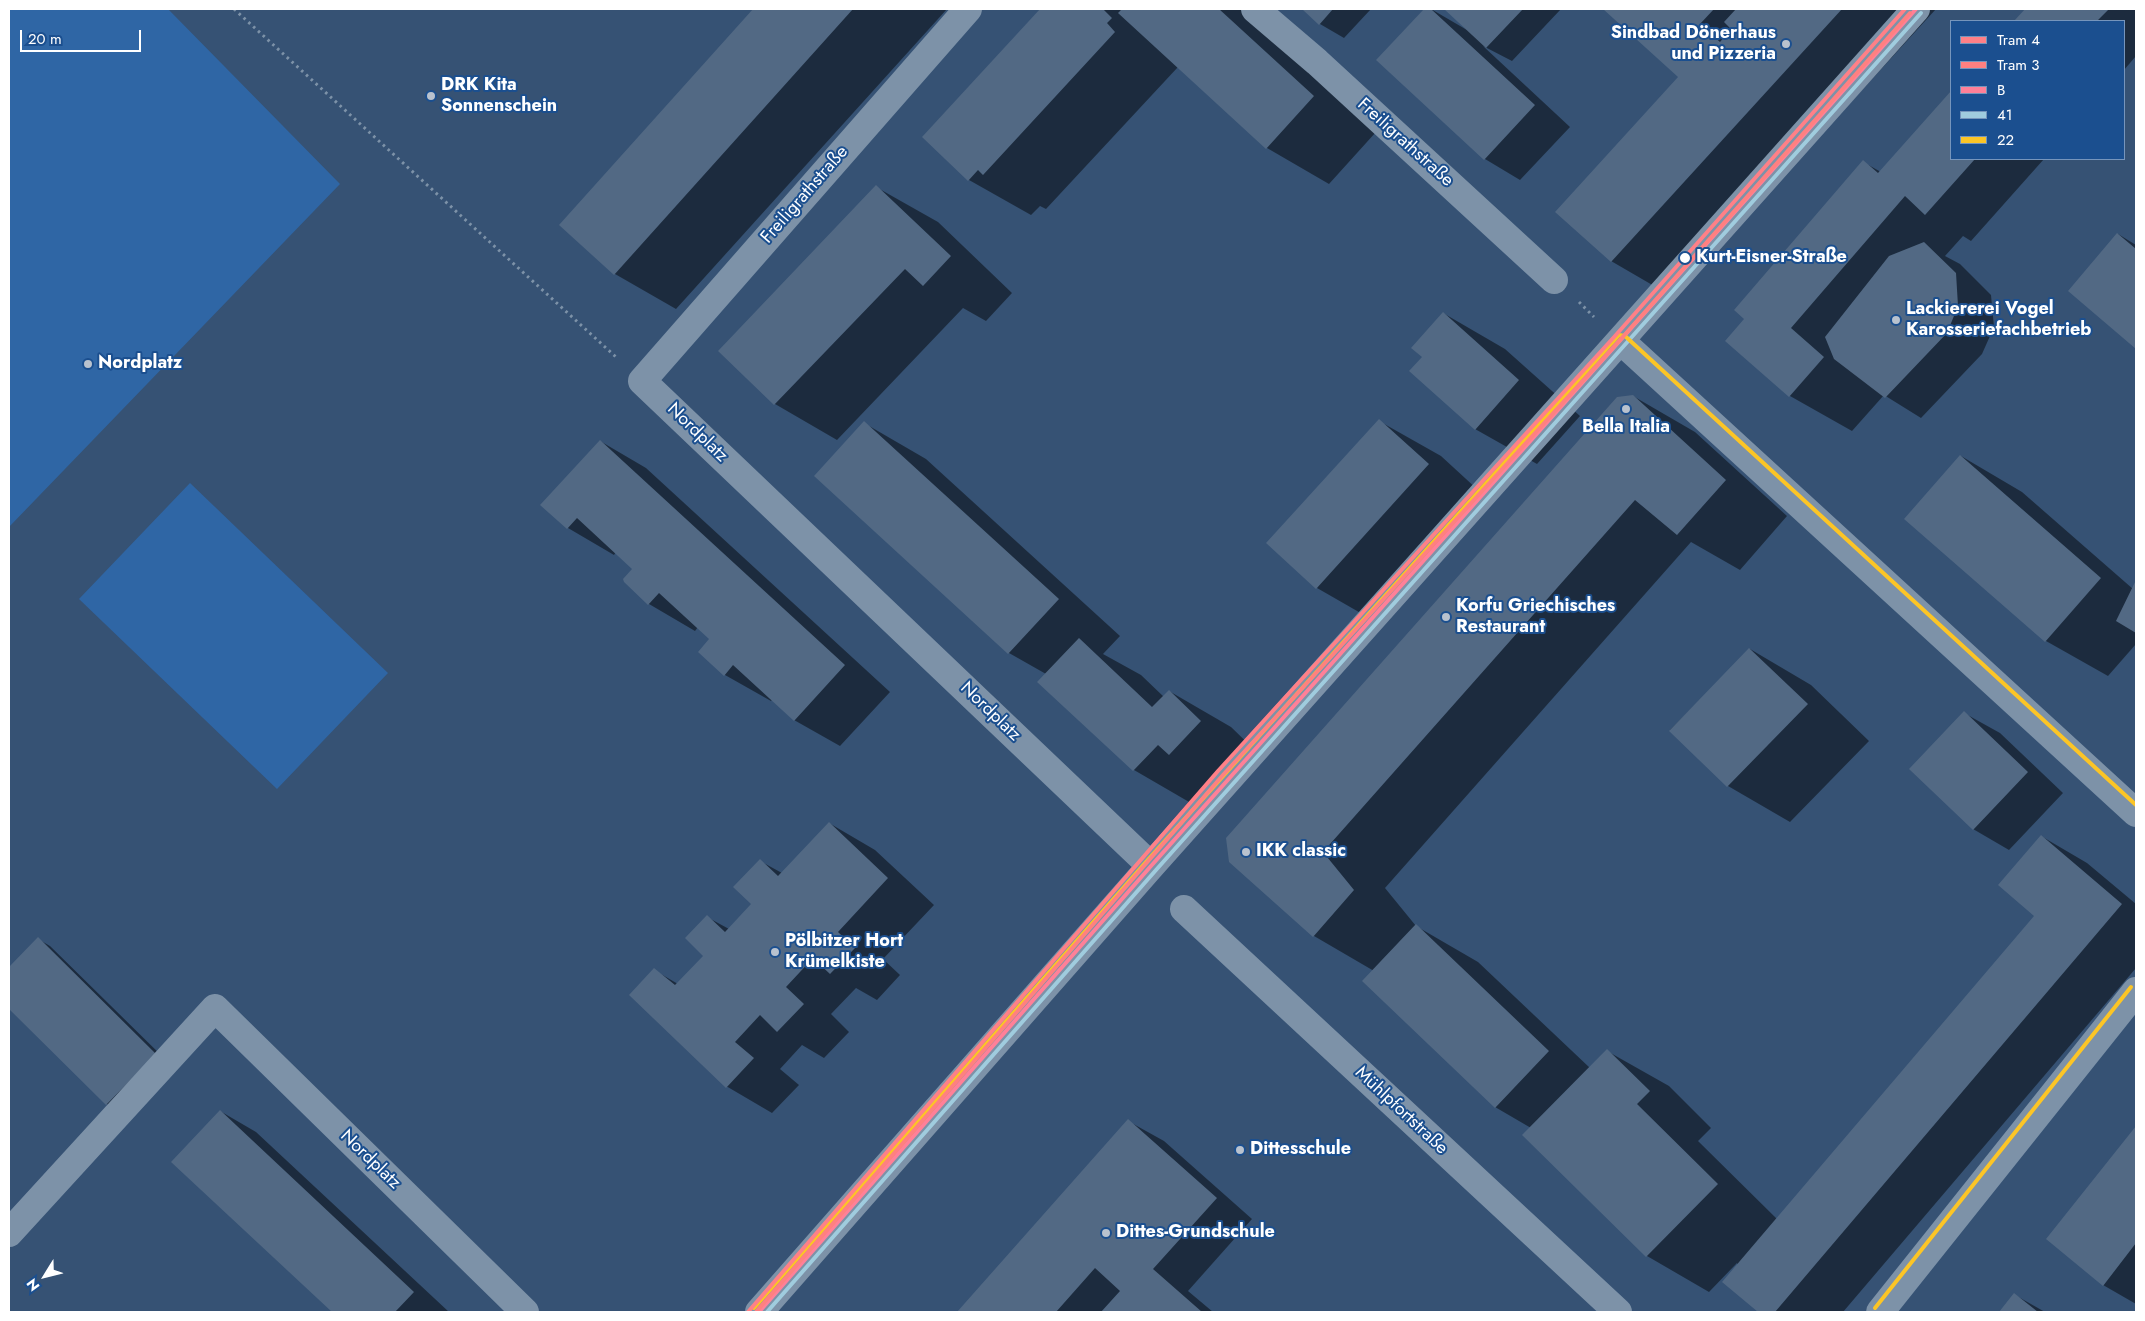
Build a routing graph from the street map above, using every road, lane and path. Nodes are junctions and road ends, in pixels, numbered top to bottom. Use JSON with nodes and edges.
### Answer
{"nodes":[{"id":1,"x":234,"y":9,"type":"edge"},
{"id":2,"x":968,"y":9,"type":"edge"},
{"id":3,"x":1255,"y":9,"type":"edge"},
{"id":4,"x":1916,"y":9,"type":"edge"},
{"id":5,"x":1554,"y":280,"type":"joint"},
{"id":6,"x":1621,"y":341,"type":"junction"},
{"id":7,"x":642,"y":381,"type":"junction"},
{"id":8,"x":2136,"y":813,"type":"edge"},
{"id":9,"x":1151,"y":866,"type":"junction"},
{"id":10,"x":1184,"y":909,"type":"dead end"},
{"id":11,"x":2136,"y":990,"type":"edge"},
{"id":12,"x":9,"y":1233,"type":"edge"},
{"id":13,"x":524,"y":1312,"type":"edge"},
{"id":14,"x":759,"y":1312,"type":"edge"},
{"id":15,"x":1618,"y":1312,"type":"edge"},
{"id":16,"x":1880,"y":1312,"type":"edge"}],
"edges":[{"from":1,"to":7,"type":"path"},
{"from":2,"to":7,"type":"street","name":"Freiligrathstraße"},
{"from":3,"to":5,"type":"street","name":"Freiligrathstraße"},
{"from":4,"to":6,"type":"street"},
{"from":5,"to":6,"type":"path"},
{"from":6,"to":8,"type":"street"},
{"from":6,"to":9,"type":"street"},
{"from":7,"to":9,"type":"street","name":"Nordplatz"},
{"from":9,"to":14,"type":"street"},
{"from":10,"to":15,"type":"street","name":"Mühlpfortstraße"},
{"from":11,"to":16,"type":"street"},
{"from":12,"to":13,"type":"street","name":"Nordplatz"}]}
